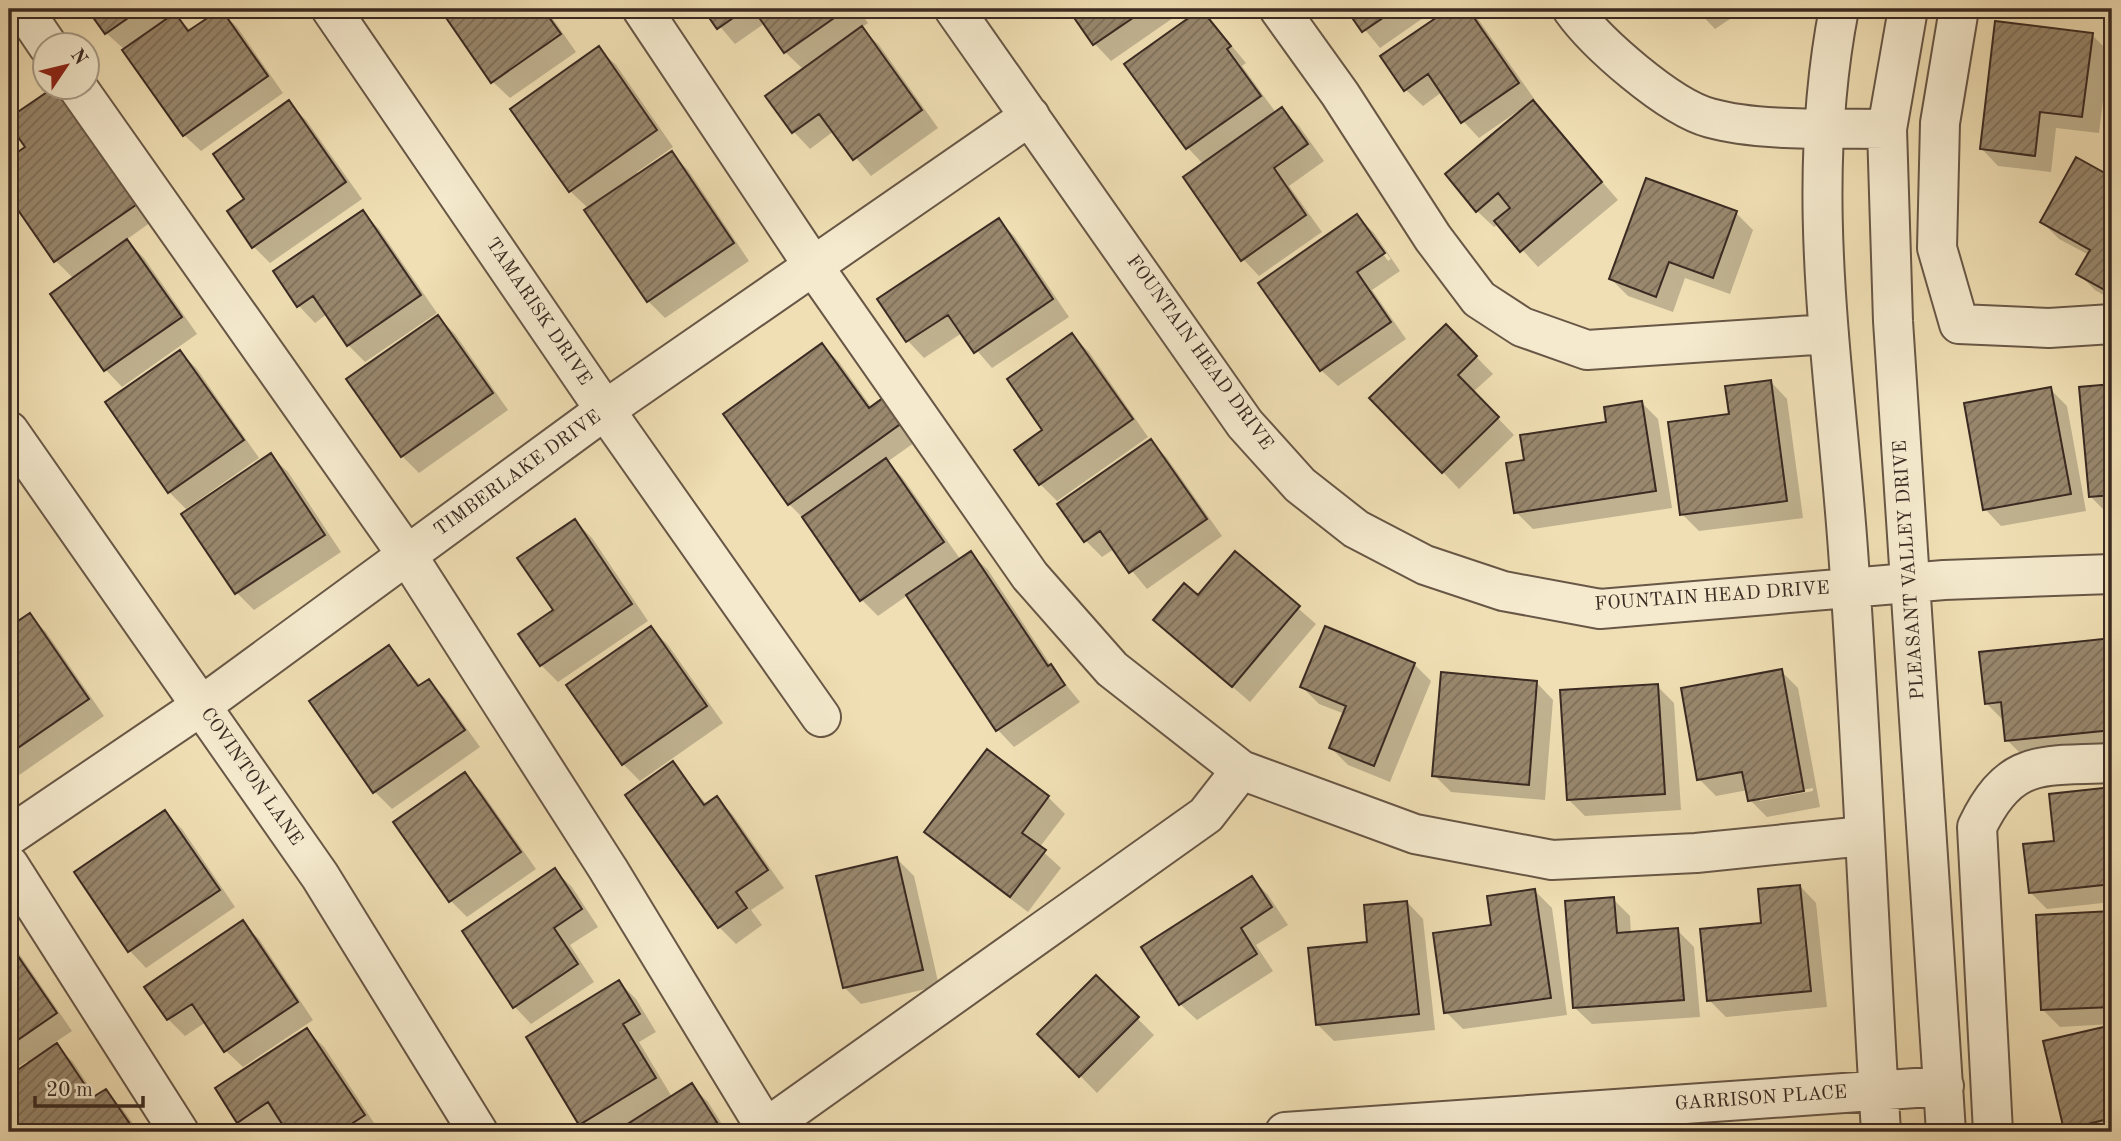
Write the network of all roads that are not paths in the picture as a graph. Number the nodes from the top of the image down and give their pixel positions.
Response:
1 (23, 9) edge
2 (331, 9) edge
3 (642, 9) edge
4 (954, 9) edge
5 (1279, 9) edge
6 (1572, 9) edge
7 (1839, 9) edge
8 (1908, 9) edge
9 (1959, 9) edge
10 (39, 32) edge
11 (88, 102) edge
12 (1030, 116) junction
13 (1822, 128) junction
14 (1887, 129) junction
15 (814, 267) junction
16 (2112, 324) edge
17 (1829, 334) junction
18 (605, 410) junction
19 (9, 431) edge
20 (407, 555) junction
21 (2112, 574) edge
22 (1912, 583) junction
23 (1850, 587) junction
24 (201, 706) junction
25 (821, 717) dead end
26 (2112, 763) edge
27 (1241, 770) junction
28 (9, 836) edge
29 (1864, 836) junction
30 (9, 865) edge
31 (1944, 1086) junction
32 (1879, 1090) junction
33 (767, 1130) edge
34 (179, 1132) edge
35 (478, 1132) edge
36 (1285, 1132) edge
37 (1881, 1132) edge
38 (1946, 1132) edge
39 (1993, 1132) edge

1 - 10 street
2 - 18 street, TAMARISK DRIVE
3 - 15 street
4 - 12 street, FOUNTAIN HEAD DRIVE
5 - 17 street
6 - 13 street
7 - 13 street
8 - 14 street, PLEASANT VALLEY DRIVE
9 - 16 street
11 - 20 street
12 - 15 street, TIMBERLAKE DRIVE
12 - 23 street, FOUNTAIN HEAD DRIVE
13 - 14 street
13 - 17 street
14 - 22 street, PLEASANT VALLEY DRIVE
15 - 18 street, TIMBERLAKE DRIVE
15 - 27 street
17 - 23 street
18 - 20 street, TIMBERLAKE DRIVE
18 - 25 street, TAMARISK DRIVE
19 - 24 street, COVINTON LANE
20 - 24 street, TIMBERLAKE DRIVE
20 - 33 street
21 - 22 street, FOUNTAIN HEAD DRIVE
22 - 23 street, FOUNTAIN HEAD DRIVE
22 - 31 street, PLEASANT VALLEY DRIVE
23 - 29 street
24 - 28 street, TIMBERLAKE DRIVE
24 - 35 street, COVINTON LANE
26 - 39 street
27 - 29 street
27 - 33 street
29 - 32 street
30 - 34 street
31 - 32 street, GARRISON PLACE
31 - 38 street, PLEASANT VALLEY DRIVE
32 - 36 street, GARRISON PLACE
32 - 37 street

